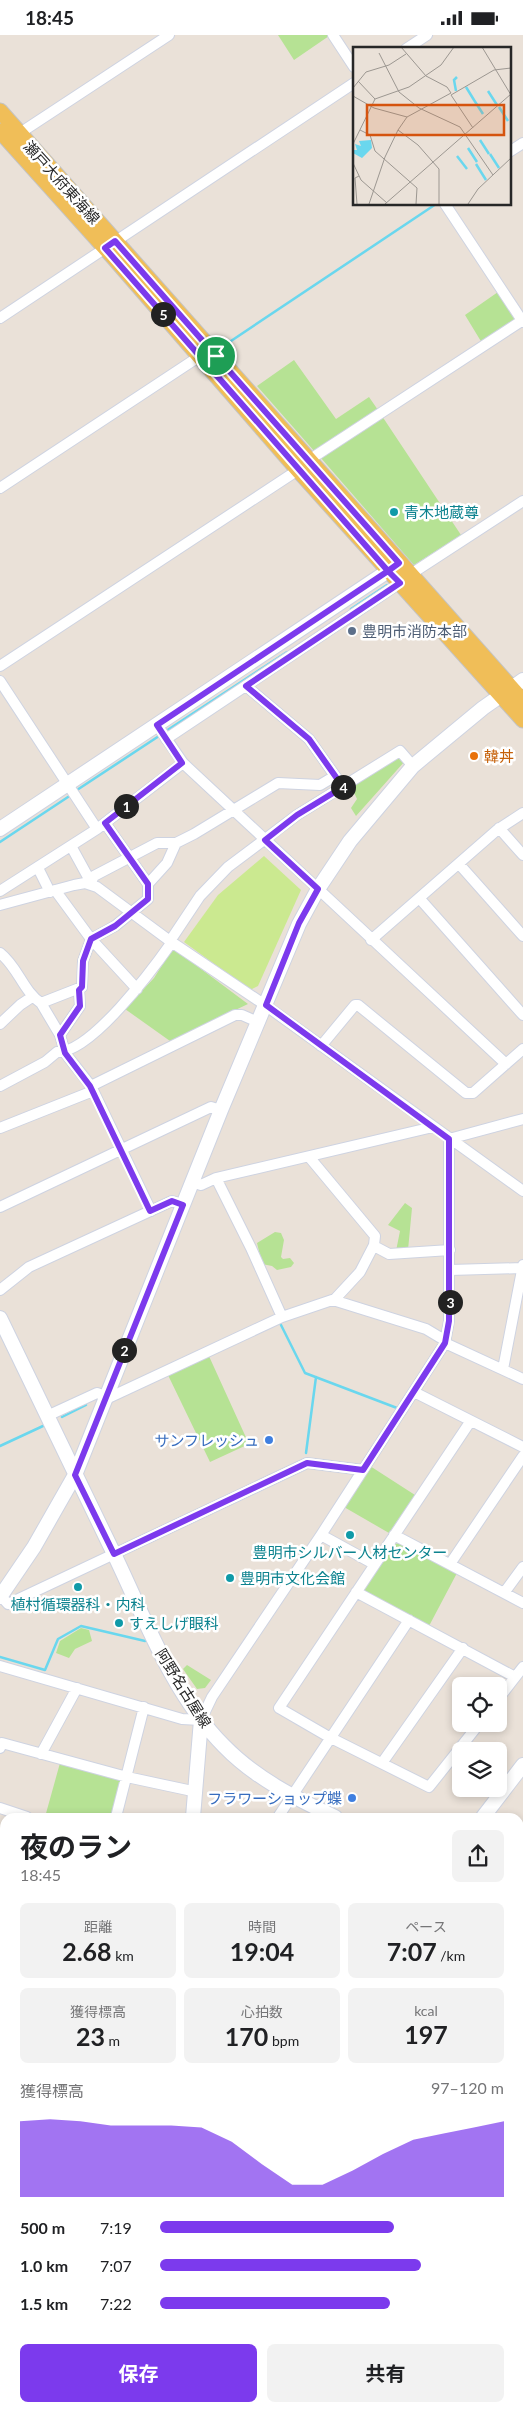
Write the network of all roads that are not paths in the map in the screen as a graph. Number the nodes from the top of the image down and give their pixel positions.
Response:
1 (169, 35) edge
2 (333, 35) edge
3 (427, 35) edge
4 (409, 47) edge
5 (353, 65) edge
6 (353, 84) edge
7 (0, 111) edge
8 (0, 131) edge
9 (20, 133) junction
10 (523, 143) edge
11 (510, 151) edge
12 (446, 205) edge
13 (110, 245) junction
14 (0, 318) edge
15 (523, 321) edge
16 (200, 356) junction
17 (303, 465) junction
18 (0, 488) edge
19 (523, 501) edge
20 (394, 567) junction
21 (406, 578) junction
22 (316, 620) junction
23 (324, 634) junction
24 (0, 666) edge
25 (0, 681) edge
26 (246, 686) junction
27 (512, 688) edge
28 (523, 701) edge
29 (523, 720) edge
30 (157, 725) junction
31 (166, 739) junction
32 (182, 763) junction
33 (413, 766) junction
34 (335, 776) junction
35 (68, 784) junction
36 (343, 787) junction
37 (234, 811) junction
38 (523, 813) edge
39 (101, 826) junction
40 (499, 828) junction
41 (0, 829) edge
42 (265, 840) junction
43 (176, 843) junction
44 (71, 846) junction
45 (523, 855) edge
46 (130, 857) junction
47 (459, 864) junction
48 (38, 868) junction
49 (90, 884) junction
50 (148, 884) junction
51 (318, 889) junction
52 (0, 891) edge
53 (52, 891) junction
54 (420, 899) junction
55 (0, 905) edge
56 (134, 912) junction
57 (523, 936) edge
58 (91, 939) junction
59 (371, 940) junction
60 (171, 941) junction
61 (0, 953) edge
62 (137, 989) junction
63 (79, 990) junction
64 (32, 997) junction
65 (41, 1003) junction
66 (266, 1005) junction
67 (523, 1015) edge
68 (258, 1022) junction
69 (0, 1025) edge
70 (60, 1035) junction
71 (321, 1046) junction
72 (523, 1049) edge
73 (65, 1053) junction
74 (506, 1064) junction
75 (0, 1086) edge
76 (92, 1089) junction
77 (221, 1110) junction
78 (523, 1119) edge
79 (433, 1127) junction
80 (0, 1128) edge
81 (449, 1139) junction
82 (121, 1150) junction
83 (310, 1158) junction
84 (216, 1178) junction
85 (192, 1182) junction
86 (523, 1191) edge
87 (183, 1205) junction
88 (0, 1207) edge
89 (150, 1211) junction
90 (374, 1246) junction
91 (450, 1250) junction
92 (523, 1266) edge
93 (450, 1270) junction
94 (521, 1285) edge
95 (0, 1291) edge
96 (333, 1300) junction
97 (282, 1317) junction
98 (0, 1318) edge
99 (445, 1342) junction
100 (503, 1369) junction
101 (523, 1379) edge
102 (414, 1392) junction
103 (105, 1398) junction
104 (47, 1417) junction
105 (470, 1422) junction
106 (523, 1447) edge
107 (523, 1456) edge
108 (363, 1470) junction
109 (75, 1475) junction
110 (321, 1535) junction
111 (394, 1535) junction
112 (114, 1554) junction
113 (374, 1564) junction
114 (450, 1564) junction
115 (523, 1567) edge
116 (356, 1591) junction
117 (504, 1593) junction
118 (0, 1596) edge
119 (523, 1603) edge
120 (410, 1620) junction
121 (463, 1648) junction
122 (0, 1666) edge
123 (523, 1667) edge
124 (515, 1677) junction
125 (76, 1688) junction
126 (507, 1688) edge
127 (144, 1707) junction
128 (201, 1720) junction
129 (473, 1732) edge
130 (329, 1737) junction
131 (0, 1748) edge
132 (41, 1754) junction
133 (382, 1763) junction
134 (523, 1765) edge
135 (127, 1777) junction
136 (196, 1792) junction
137 (293, 1796) junction
138 (0, 1808) edge
139 (12, 1813) edge
140 (117, 1813) edge
141 (193, 1813) edge
142 (281, 1813) edge
143 (326, 1813) edge
144 (486, 1813) edge

1 - 9 street
2 - 5 street
3 - 4 street
6 - 13 street
7 - 9 main road, 瀬戸大府東海線
8 - 13 main road, 瀬戸大府東海線
9 - 13 main road, 瀬戸大府東海線
10 - 11 street
12 - 15 street
13 - 14 street
13 - 16 main road, 瀬戸大府東海線
13 - 17 main road, 瀬戸大府東海線
15 - 17 street
16 - 17 main road, 瀬戸大府東海線
16 - 18 street
17 - 20 main road, 瀬戸大府東海線
17 - 24 street
19 - 21 street
20 - 21 main road, 瀬戸大府東海線
20 - 22 street
21 - 23 street
21 - 27 main road, 瀬戸大府東海線
22 - 23 street
22 - 30 street
23 - 26 street
25 - 35 street
26 - 31 street
26 - 34 street
27 - 28 main road, 瀬戸大府東海線
27 - 29 main road, 瀬戸大府東海線
27 - 33 street
30 - 31 street
30 - 35 street
31 - 32 street
32 - 37 street
32 - 39 street
33 - 36 street
33 - 51 street
34 - 36 street
34 - 37 street
35 - 39 street
35 - 41 street
36 - 42 street
37 - 42 street
37 - 43 street
38 - 40 street
39 - 44 street
39 - 46 street
40 - 45 street
40 - 47 street
42 - 51 street
42 - 60 street
43 - 46 street
43 - 50 street
44 - 48 street
44 - 49 street
46 - 49 street
46 - 50 street
47 - 54 street
47 - 57 street
48 - 52 street
48 - 53 street
49 - 53 street
49 - 56 street
50 - 56 street
51 - 59 street
51 - 66 street
53 - 55 street
53 - 58 street
54 - 59 street
54 - 67 street
56 - 58 street
56 - 60 street
58 - 62 street
58 - 63 street
59 - 74 street
60 - 62 street
60 - 66 street
61 - 64 street
62 - 73 street
63 - 65 street
63 - 70 street
64 - 65 street
64 - 69 street
65 - 70 street
66 - 68 street
66 - 71 street
68 - 76 street
68 - 77 street
70 - 73 street
71 - 74 street
71 - 79 street
72 - 74 street
73 - 75 street
73 - 76 street
76 - 80 street
76 - 82 street
77 - 82 street
77 - 85 street
78 - 81 street
79 - 81 street
79 - 83 street
81 - 86 street
81 - 91 street
82 - 88 street
82 - 89 street
83 - 84 street
83 - 90 street
84 - 85 street
84 - 97 street
85 - 87 street
87 - 89 street
87 - 103 street
89 - 95 street
90 - 91 street
90 - 96 street
91 - 93 street
92 - 93 street
92 - 94 street
93 - 99 street
94 - 100 street
96 - 97 street
96 - 99 street
97 - 103 street
98 - 104 street, 阿野名古屋線
99 - 100 street
99 - 102 street
100 - 101 street
102 - 105 street
102 - 108 street
103 - 104 street
103 - 109 street
104 - 109 street, 阿野名古屋線
105 - 106 street
105 - 111 street
107 - 114 street
108 - 110 street
108 - 112 street
109 - 112 street, 阿野名古屋線
109 - 118 street
110 - 113 street
110 - 128 street
111 - 113 street
111 - 114 street
112 - 118 street
112 - 128 street, 阿野名古屋線
113 - 116 street
114 - 117 street
115 - 117 street
116 - 120 street
116 - 130 street
117 - 119 street
120 - 121 street
120 - 130 street
121 - 124 street
121 - 133 street
122 - 125 street
123 - 124 street
124 - 126 street
125 - 127 street
125 - 132 street
127 - 128 street
127 - 135 street
128 - 136 street
128 - 137 street, 阿野名古屋線
129 - 133 street
130 - 133 street
130 - 137 street
131 - 132 street
132 - 135 street
134 - 144 street
135 - 136 street
135 - 140 street
136 - 141 street
137 - 142 street
137 - 143 street, 阿野名古屋線
138 - 139 street

